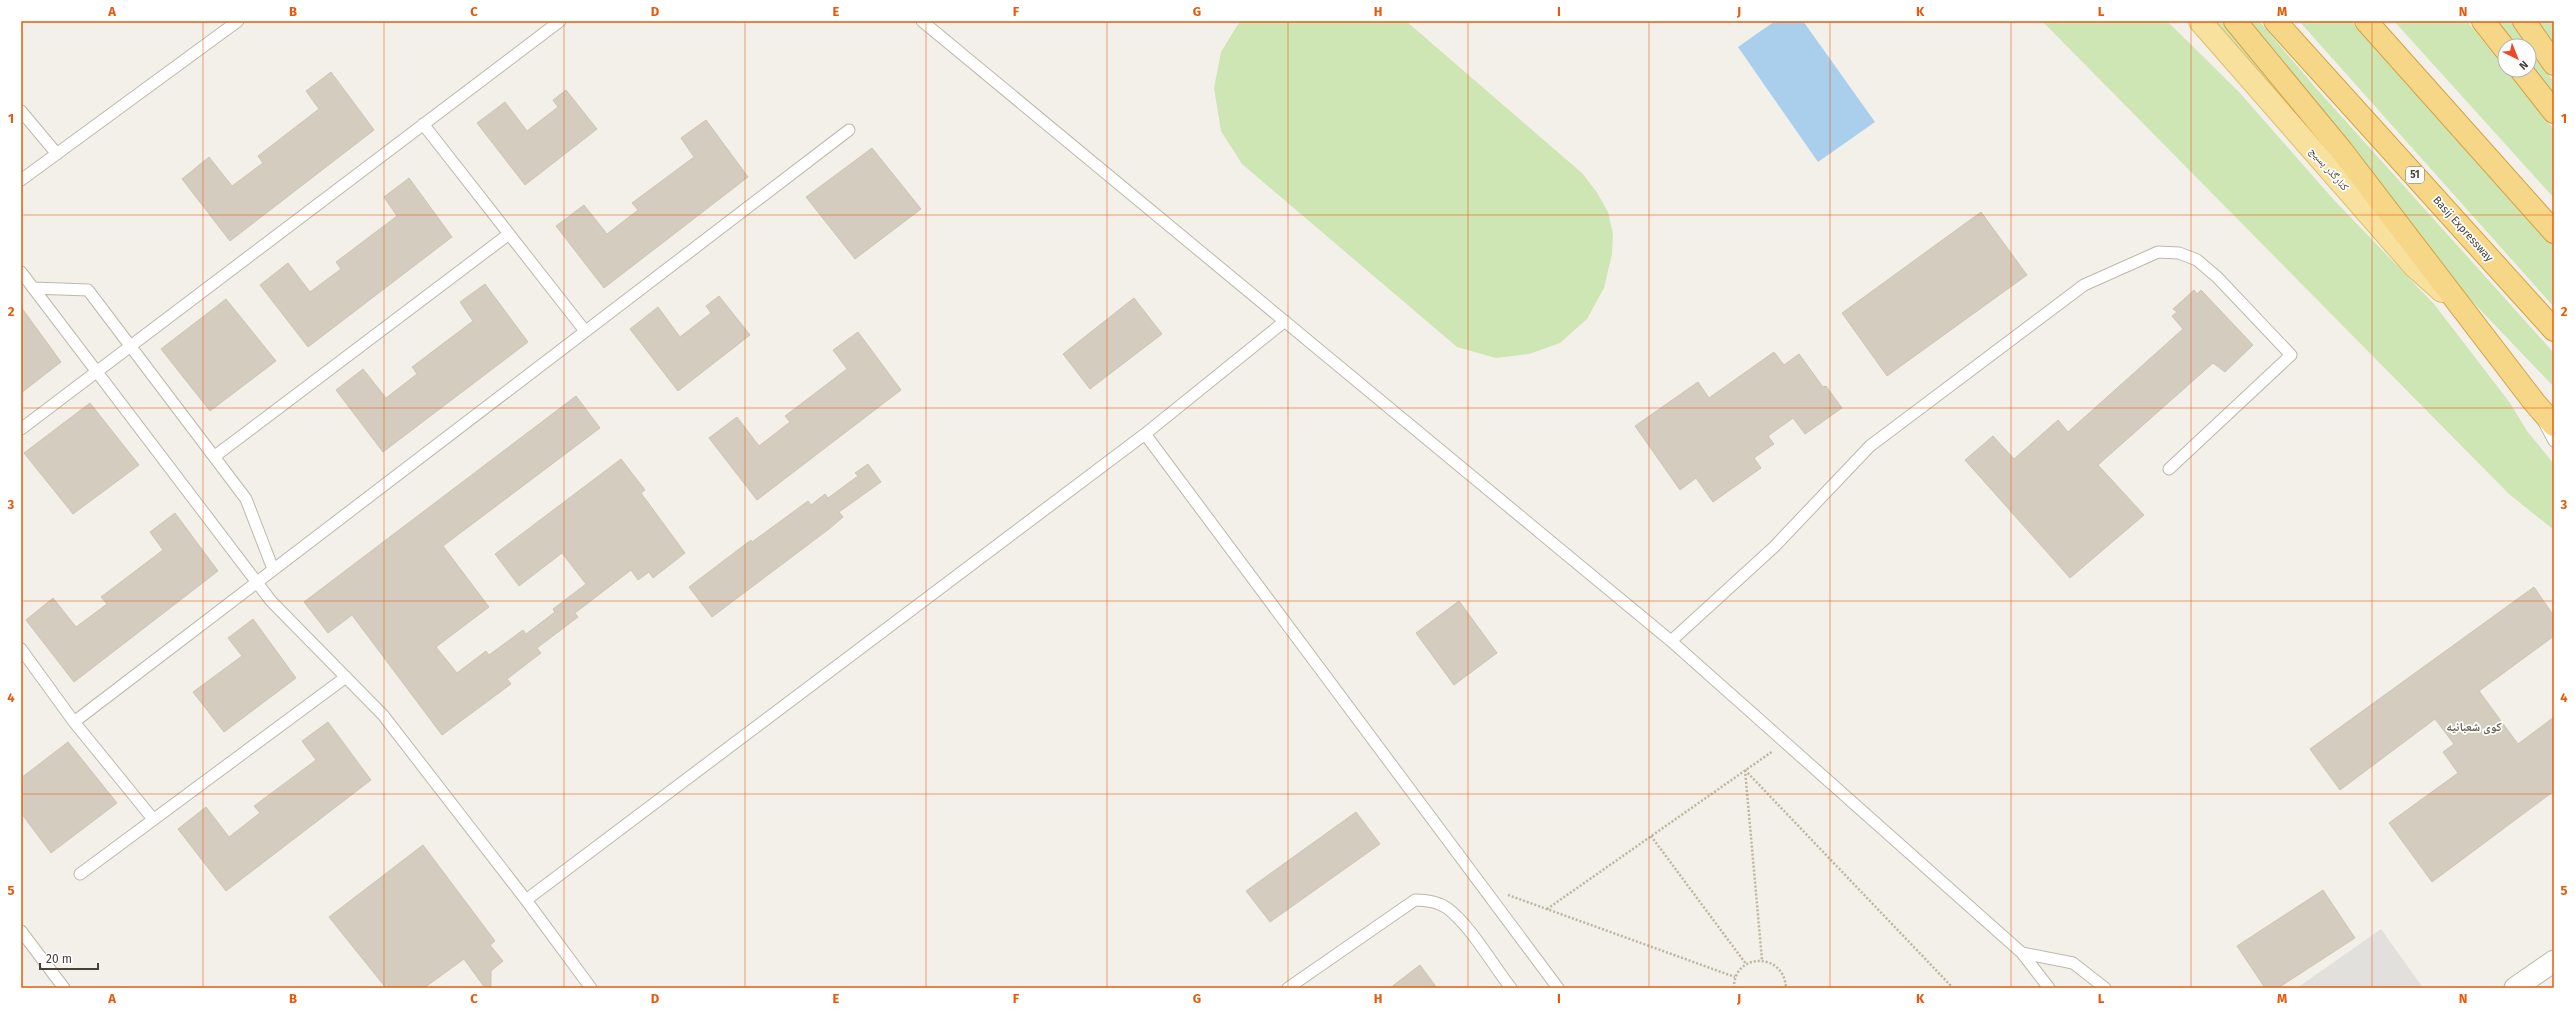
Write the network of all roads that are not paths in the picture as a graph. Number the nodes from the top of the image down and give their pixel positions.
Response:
1 (238, 21) edge
2 (560, 21) edge
3 (922, 21) edge
4 (2200, 21) edge
5 (2235, 21) edge
6 (2275, 21) edge
7 (2366, 21) edge
8 (2483, 21) edge
9 (2524, 21) edge
10 (2497, 39) edge
11 (2554, 64) edge
12 (2527, 78) edge
13 (21, 111) edge
14 (2554, 112) edge
15 (424, 124) junction
16 (850, 130) dead end
17 (57, 154) junction
18 (21, 180) edge
19 (2554, 232) edge
20 (509, 234) junction
21 (21, 272) edge
22 (33, 288) junction
23 (2464, 311) junction
24 (1285, 321) junction
25 (2554, 330) edge
26 (586, 331) junction
27 (130, 346) junction
28 (97, 371) junction
29 (2544, 402) edge
30 (2554, 425) edge
31 (21, 429) edge
32 (1145, 434) junction
33 (2554, 441) edge
34 (215, 456) junction
35 (2169, 469) dead end
36 (273, 569) junction
37 (257, 581) junction
38 (1671, 642) junction
39 (21, 649) edge
40 (346, 677) junction
41 (74, 722) junction
42 (153, 819) junction
43 (80, 874) dead end
44 (526, 900) junction
45 (21, 931) edge
46 (2022, 953) junction
47 (2554, 961) edge
48 (64, 988) edge
49 (591, 988) edge
50 (1288, 988) edge
51 (1510, 988) edge
52 (1558, 988) edge
53 (2048, 988) edge
54 (2105, 988) edge
55 (2515, 988) edge

1 - 17 lane
2 - 15 lane
3 - 24 lane
4 - 23 main road, کنارگذر بسیج
5 - 23 highway
6 - 25 highway, Basij Expressway / 51
7 - 19 highway
8 - 10 highway
9 - 11 highway
12 - 14 highway
13 - 17 lane
15 - 20 lane
15 - 27 lane
16 - 26 lane
17 - 18 lane
20 - 26 lane
20 - 34 lane
21 - 22 lane
22 - 27 lane
22 - 28 lane
23 - 29 highway
24 - 32 lane
24 - 38 lane
26 - 36 lane
27 - 28 lane
27 - 34 lane
28 - 31 lane
28 - 37 lane
29 - 30 highway
29 - 33 lane
32 - 44 lane
32 - 52 lane
34 - 36 lane
35 - 38 lane
36 - 37 lane
37 - 40 lane
37 - 41 lane
38 - 46 lane
39 - 41 lane
40 - 42 lane
40 - 44 lane
41 - 42 lane
42 - 43 lane
44 - 49 lane
45 - 48 lane
46 - 53 lane
46 - 54 lane
47 - 55 street
50 - 51 lane

